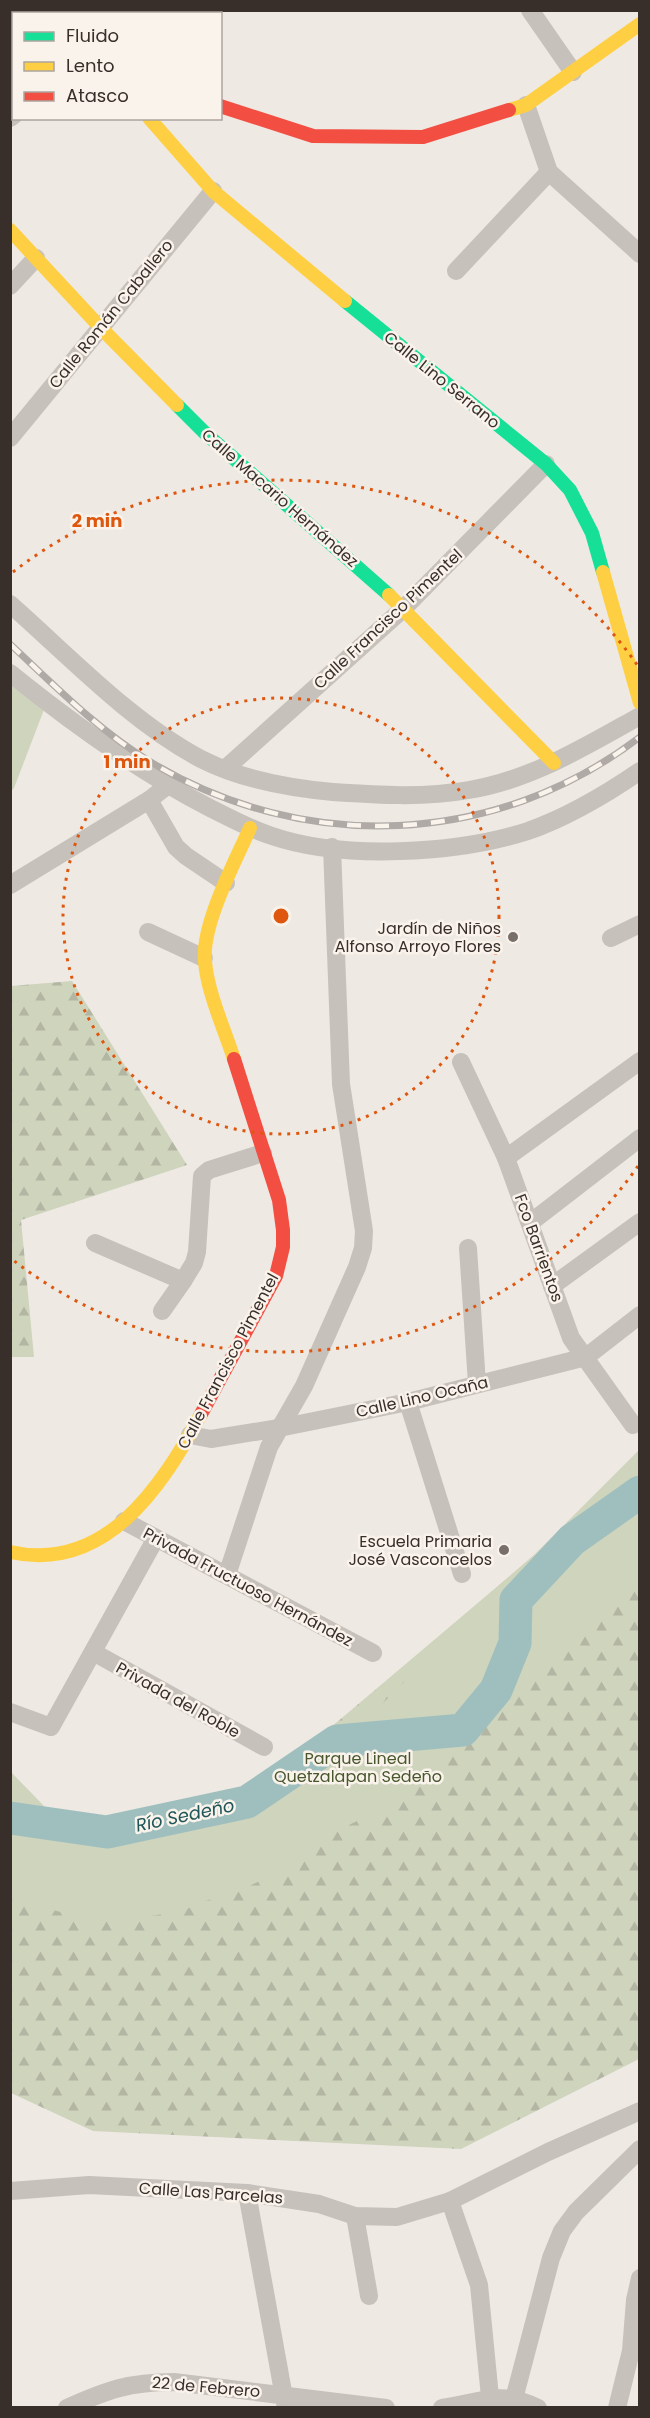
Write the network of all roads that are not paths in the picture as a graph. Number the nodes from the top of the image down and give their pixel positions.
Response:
1 (530, 10) edge
2 (639, 24) edge
3 (573, 72) junction
4 (526, 105) junction
5 (222, 107) edge
6 (151, 120) edge
7 (549, 172) junction
8 (213, 191) junction
9 (10, 230) edge
10 (639, 254) edge
11 (36, 258) junction
12 (456, 271) dead end
13 (10, 286) edge
14 (100, 327) junction
15 (10, 438) edge
16 (546, 464) junction
17 (10, 604) edge
18 (404, 608) junction
19 (10, 674) edge
20 (639, 703) edge
21 (639, 716) edge
22 (554, 763) junction
23 (225, 769) junction
24 (639, 771) edge
25 (167, 786) junction
26 (149, 800) junction
27 (250, 828) junction
28 (332, 848) junction
29 (226, 883) junction
30 (10, 885) edge
31 (639, 924) edge
32 (148, 932) dead end
33 (611, 938) dead end
34 (204, 958) junction
35 (639, 1061) edge
36 (461, 1062) dead end
37 (639, 1138) edge
38 (263, 1153) junction
39 (506, 1158) junction
40 (639, 1222) edge
41 (530, 1223) junction
42 (95, 1243) dead end
43 (468, 1248) dead end
44 (183, 1281) junction
45 (552, 1286) junction
46 (162, 1311) dead end
47 (639, 1315) edge
48 (585, 1357) junction
49 (477, 1384) junction
50 (408, 1402) junction
51 (633, 1425) dead end
52 (279, 1428) junction
53 (190, 1435) junction
54 (124, 1521) junction
55 (156, 1538) junction
56 (10, 1552) edge
57 (462, 1574) dead end
58 (227, 1575) junction
59 (93, 1652) junction
60 (373, 1653) dead end
61 (10, 1712) edge
62 (264, 1747) dead end
63 (639, 2111) edge
64 (639, 2148) edge
65 (10, 2191) edge
66 (247, 2193) junction
67 (450, 2200) junction
68 (355, 2216) junction
69 (639, 2278) edge
70 (369, 2296) dead end
71 (632, 2351) junction
72 (639, 2369) edge
73 (490, 2397) junction
74 (514, 2398) junction
75 (284, 2401) edge
76 (67, 2408) edge
77 (386, 2408) edge
78 (442, 2408) edge
79 (538, 2408) edge
80 (617, 2408) edge

1 - 3 street
2 - 3 street
3 - 4 street
4 - 5 street
4 - 7 street
6 - 8 street, Calle Lino Serrano
7 - 10 street
7 - 12 street
8 - 14 street, Calle Román Caballero
8 - 16 street, Calle Lino Serrano
9 - 11 street, Calle Macario Hernández
11 - 13 street
11 - 14 street, Calle Macario Hernández
14 - 15 street, Calle Román Caballero
14 - 18 street, Calle Macario Hernández
16 - 18 street, Calle Francisco Pimentel
16 - 20 street, Calle Lino Serrano
17 - 23 street
18 - 22 street, Calle Macario Hernández
18 - 23 street, Calle Francisco Pimentel
19 - 25 street
21 - 22 street
22 - 23 street
24 - 28 street
25 - 26 street
25 - 27 street
26 - 29 street
26 - 30 street
27 - 28 street
27 - 29 street, Calle Francisco Pimentel
28 - 52 street
29 - 34 street, Calle Francisco Pimentel
31 - 33 street
32 - 34 street
34 - 38 street, Calle Francisco Pimentel
35 - 39 street
36 - 39 street, Fco Barrientos
37 - 41 street
38 - 44 street
38 - 53 street, Calle Francisco Pimentel
39 - 41 street, Fco Barrientos
40 - 45 street
41 - 45 street, Fco Barrientos
42 - 44 street
43 - 49 street
44 - 46 street
45 - 48 street, Fco Barrientos
47 - 48 street, Calle Lino Ocaña
48 - 49 street, Calle Lino Ocaña
48 - 51 street, Fco Barrientos
49 - 50 street, Calle Lino Ocaña
50 - 52 street, Calle Lino Ocaña
50 - 57 street
52 - 53 street, Calle Lino Ocaña
52 - 58 street
53 - 54 street, Calle Francisco Pimentel
54 - 55 street, Privada Fructuoso Hernández
54 - 56 street, Calle Francisco Pimentel
55 - 58 street, Privada Fructuoso Hernández
55 - 59 street
58 - 60 street, Privada Fructuoso Hernández
59 - 61 street
59 - 62 street, Privada del Roble
63 - 67 street, Calle Las Parcelas
64 - 74 street
65 - 66 street, Calle Las Parcelas
66 - 68 street, Calle Las Parcelas
66 - 75 street
67 - 68 street, Calle Las Parcelas
67 - 73 street
68 - 70 street
69 - 71 street
71 - 72 street
71 - 80 street
73 - 74 street
73 - 78 street
74 - 79 street
75 - 76 street, 22 de Febrero
75 - 77 street, 22 de Febrero

